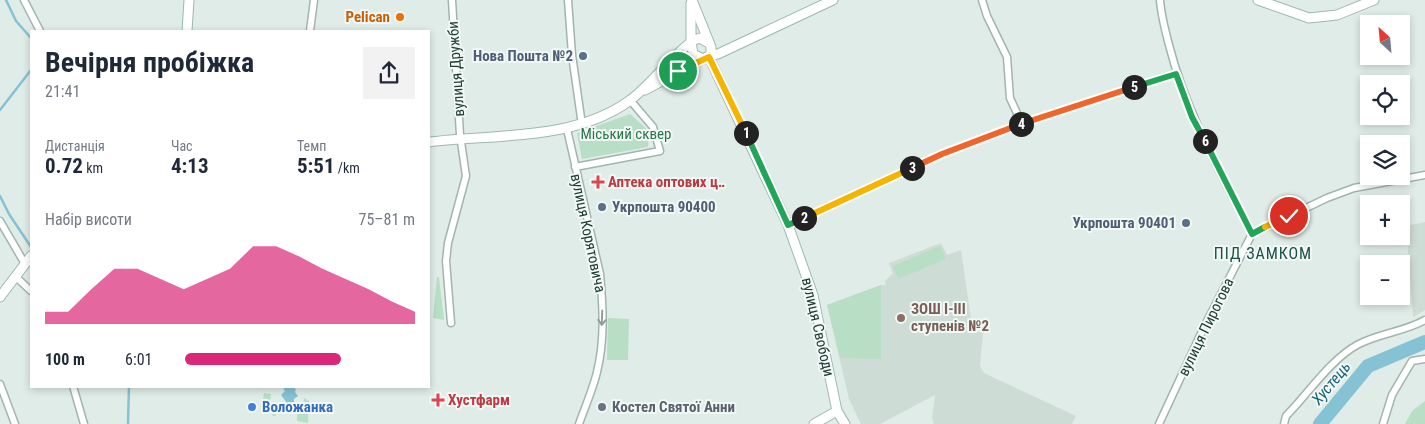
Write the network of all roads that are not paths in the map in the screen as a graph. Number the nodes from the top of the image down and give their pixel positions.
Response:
1 (24, 0) edge
2 (189, 0) edge
3 (314, 0) edge
4 (452, 0) edge
5 (568, 0) edge
6 (692, 0) edge
7 (833, 0) edge
8 (982, 0) edge
9 (1160, 0) edge
10 (1258, 0) edge
11 (1374, 0) edge
12 (39, 30) edge
13 (187, 30) edge
14 (310, 30) edge
15 (690, 42) junction
16 (707, 42) junction
17 (708, 57) junction
18 (1176, 74) junction
19 (632, 98) junction
20 (1022, 124) junction
21 (582, 125) junction
22 (567, 129) junction
23 (461, 138) junction
24 (430, 142) edge
25 (575, 167) junction
26 (1425, 175) edge
27 (0, 221) edge
28 (788, 225) junction
29 (1252, 234) junction
30 (30, 257) edge
31 (25, 264) junction
32 (16, 277) junction
33 (30, 290) edge
34 (0, 298) edge
35 (1425, 320) edge
36 (451, 323) dead end
37 (1425, 359) edge
38 (0, 384) edge
39 (74, 388) edge
40 (837, 411) junction
41 (15, 424) edge
42 (84, 424) edge
43 (580, 424) edge
44 (814, 424) edge
45 (845, 424) edge
46 (1159, 424) edge
47 (1284, 424) edge
48 (1383, 424) edge

1 - 12 street
2 - 13 main road
3 - 14 street
4 - 23 street, вулиця Дружби
5 - 21 street
6 - 15 main road
6 - 16 main road
7 - 17 main road
8 - 20 street
9 - 18 street
10 - 11 main road
15 - 16 main road
15 - 17 main road
15 - 19 main road
16 - 17 main road
17 - 19 main road
17 - 28 main road, вулиця Свободи
18 - 20 street
18 - 29 street
19 - 21 main road
19 - 25 street
20 - 28 street
21 - 22 main road
22 - 23 main road
22 - 25 street, вулиця Корятовича
23 - 24 main road
23 - 36 street, вулиця Дружби
25 -> 43 street, вулиця Корятовича
26 - 29 street
27 - 31 street
28 - 40 main road, вулиця Свободи
29 - 46 street, вулиця Пирогова
30 - 31 main road
31 - 32 main road
32 - 33 street
32 - 34 main road
35 - 47 street
37 - 48 street
38 - 41 street
39 - 42 street
40 - 44 main road
40 - 45 main road, вулиця Свободи

